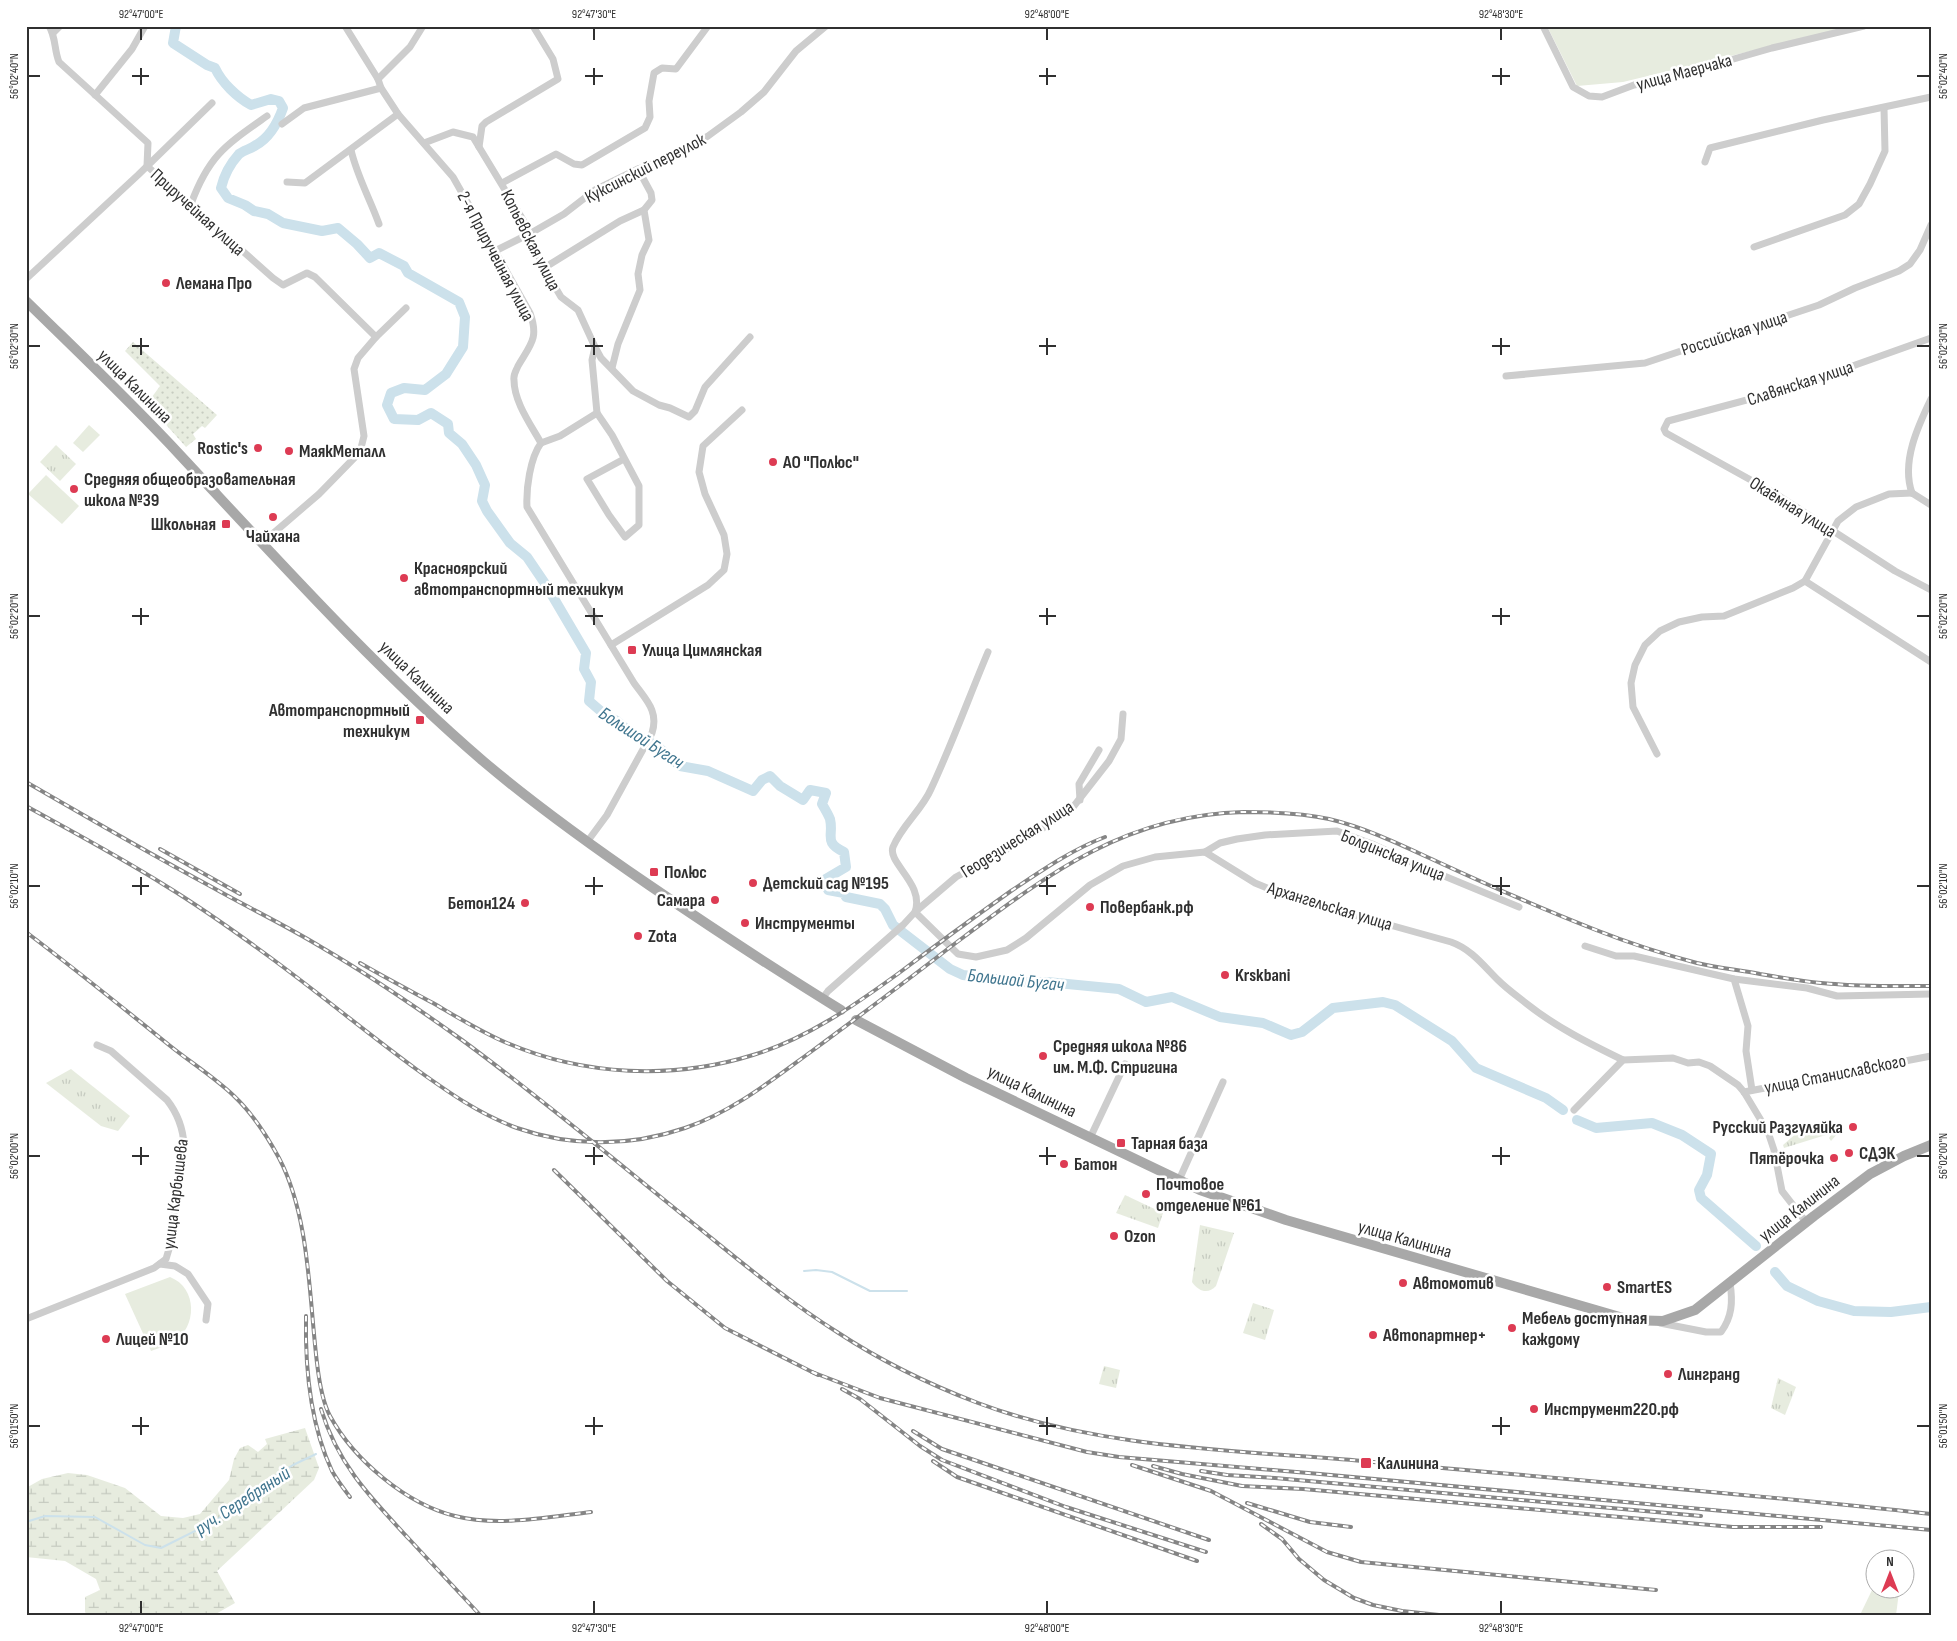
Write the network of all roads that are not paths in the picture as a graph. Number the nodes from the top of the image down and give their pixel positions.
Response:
1 (49, 26) edge
2 (60, 26) edge
3 (145, 26) edge
4 (345, 26) edge
5 (423, 26) edge
6 (533, 26) edge
7 (708, 26) edge
8 (826, 26) edge
9 (1543, 26) edge
10 (1864, 26) edge
11 (53, 33) junction
12 (378, 79) junction
13 (381, 88) junction
14 (95, 96) junction
15 (1931, 97) edge
16 (212, 103) dead end
17 (1884, 108) junction
18 (398, 114) junction
19 (267, 116) dead end
20 (282, 124) dead end
21 (424, 144) junction
22 (479, 147) junction
23 (351, 150) junction
24 (1705, 162) dead end
25 (147, 166) junction
26 (638, 169) junction
27 (287, 182) dead end
28 (502, 184) junction
29 (191, 204) junction
30 (644, 210) junction
31 (379, 224) dead end
32 (1931, 225) edge
33 (531, 233) junction
34 (1754, 247) dead end
35 (494, 251) junction
36 (544, 268) junction
37 (26, 279) edge
38 (26, 301) edge
39 (406, 308) dead end
40 (376, 337) junction
41 (750, 337) dead end
42 (1931, 338) edge
43 (594, 347) junction
44 (612, 368) junction
45 (1506, 376) dead end
46 (1931, 399) edge
47 (742, 410) dead end
48 (597, 413) junction
49 (1668, 421) joint
50 (541, 444) junction
51 (624, 459) junction
52 (1912, 493) junction
53 (1931, 505) edge
54 (1833, 531) junction
55 (262, 543) junction
56 (1805, 581) junction
57 (1931, 590) edge
58 (611, 645) junction
59 (988, 652) dead end
60 (1931, 662) edge
61 (1123, 714) dead end
62 (1099, 750) dead end
63 (1656, 754) dead end
64 (1080, 800) junction
65 (587, 842) junction
66 (1205, 852) junction
67 (1519, 907) dead end
68 (915, 912) junction
69 (1585, 946) dead end
70 (1734, 979) junction
71 (1931, 994) edge
72 (822, 999) junction
73 (97, 1045) dead end
74 (1931, 1056) edge
75 (1623, 1060) junction
76 (1125, 1064) dead end
77 (1223, 1082) dead end
78 (1752, 1090) junction
79 (1744, 1092) junction
80 (1574, 1110) dead end
81 (1090, 1138) junction
82 (1931, 1145) edge
83 (1179, 1180) junction
84 (1806, 1222) junction
85 (160, 1264) junction
86 (1730, 1283) junction
87 (26, 1319) edge
88 (206, 1320) dead end
89 (1650, 1321) junction

1 - 11 street, Приручейная улица
2 - 11 street
3 - 14 street
4 - 12 street, 2-я Приручейная улица
5 - 12 street
6 - 22 street
7 - 28 street
8 - 26 street, Куксинский переулок
9 - 10 street, улица Маерчака
11 - 14 street, Приручейная улица
12 - 13 street, 2-я Приручейная улица
13 - 18 street, 2-я Приручейная улица
13 - 20 street
14 - 25 street, Приручейная улица
15 - 17 street
16 - 25 street
17 - 24 street
17 - 34 street
18 - 21 street, 2-я Приручейная улица
18 - 23 street
19 - 29 street
21 - 22 street
21 - 35 street, 2-я Приручейная улица
22 - 28 street, Копьевская улица
23 - 27 street
23 - 31 street
25 - 29 street, Приручейная улица
25 - 37 street
26 - 30 street
26 - 33 street, Куксинский переулок
28 - 33 street, Копьевская улица
29 - 40 street, Приручейная улица
30 - 36 street
30 - 44 street
32 - 45 street, Российская улица
33 - 35 street, Куксинский переулок
33 - 36 street, Копьевская улица
35 - 50 street, 2-я Приручейная улица
36 - 43 street, Копьевская улица
38 - 55 main road, улица Калинина
39 - 40 street
40 - 55 street
41 - 44 street
42 - 49 street, Славянская улица
43 - 44 street
43 - 48 street, Копьевская улица
46 - 52 street
47 - 58 street
48 - 50 street
48 - 51 street
49 - 54 street, Окаёмная улица
50 - 58 street
51 - 51 street
52 - 53 street
52 - 54 street
54 - 56 street
54 - 57 street, Окаёмная улица
55 - 65 main road, улица Калинина
56 - 60 street
56 - 63 street
58 - 65 street
59 - 68 street
61 - 64 street, Геодезическая улица
62 - 64 street
64 - 68 street, Геодезическая улица
65 - 72 main road, улица Калинина
66 - 67 street, Болдинская улица
66 - 68 street
66 - 75 street, Архангельская улица
68 - 72 street, Геодезическая улица
69 - 70 street
70 - 71 street
70 - 78 street, улица Станиславского
72 - 81 main road, улица Калинина
73 - 85 street, улица Карбышева
74 - 78 street, улица Станиславского
75 - 79 street
75 - 80 street
76 - 81 street
77 - 83 street
78 - 79 street
79 - 84 street
81 - 83 main road, улица Калинина
82 - 84 main road, улица Калинина
83 - 89 main road, улица Калинина
84 - 86 main road, улица Калинина
85 - 87 street, улица Карбышева
85 - 88 street
86 - 89 main road, улица Калинина
86 - 89 street

